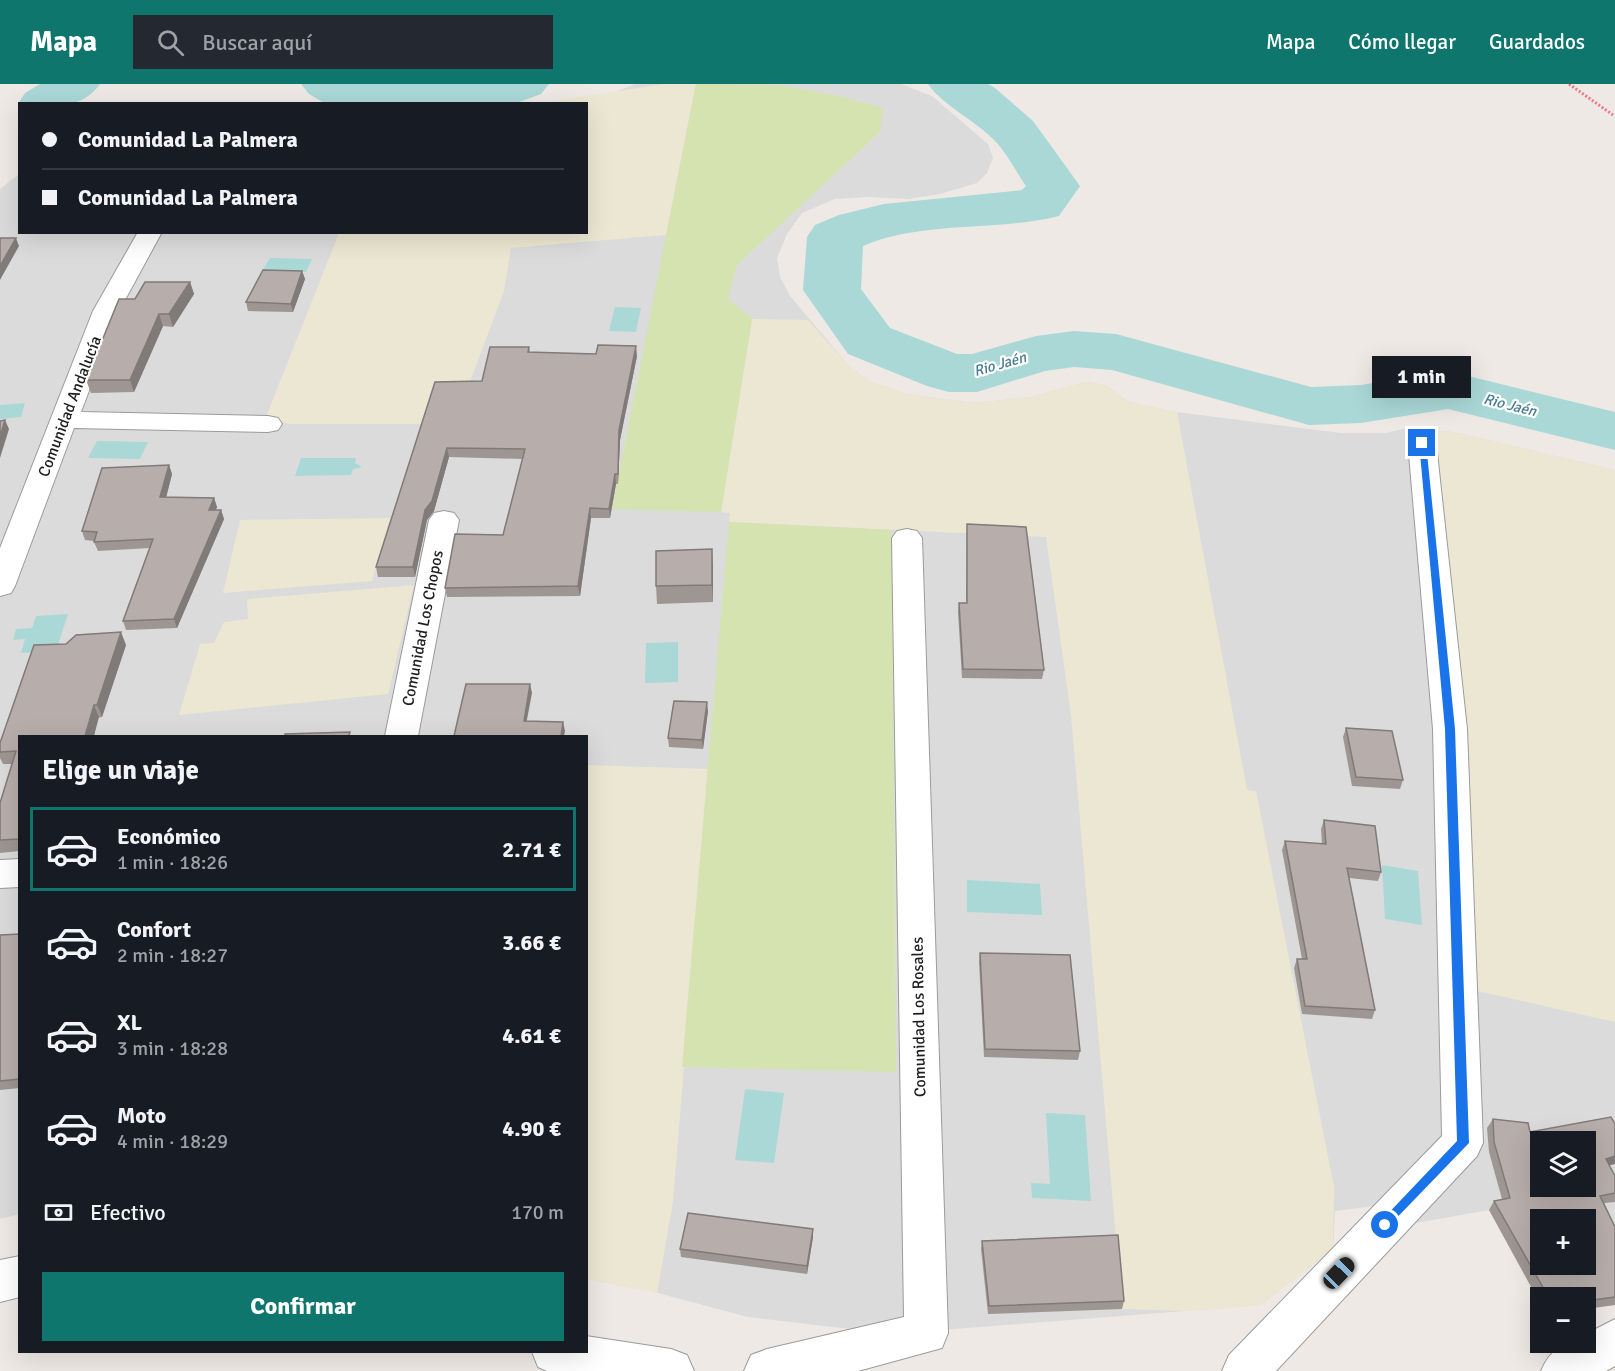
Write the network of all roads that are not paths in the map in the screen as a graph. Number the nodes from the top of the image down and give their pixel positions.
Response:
1 (149, 234) edge
2 (63, 420) junction
3 (268, 424) dead end
4 (1422, 443) dead end
5 (444, 520) dead end
6 (907, 538) dead end
7 (0, 586) edge
8 (401, 735) edge
9 (18, 873) edge
10 (0, 874) edge
11 (18, 1276) edge
12 (0, 1281) edge
13 (1615, 1341) edge
14 (559, 1353) edge
15 (670, 1371) edge
16 (767, 1371) edge
17 (1245, 1371) edge
18 (1564, 1371) edge

1 - 2 street, Comunidad Andalucía
2 - 3 street
2 - 7 street, Comunidad Andalucía
4 - 17 street
5 - 8 street, Comunidad Los Chopos
6 - 16 street, Comunidad Los Rosales
9 - 10 street
11 - 12 street
13 - 18 street
14 - 15 street

